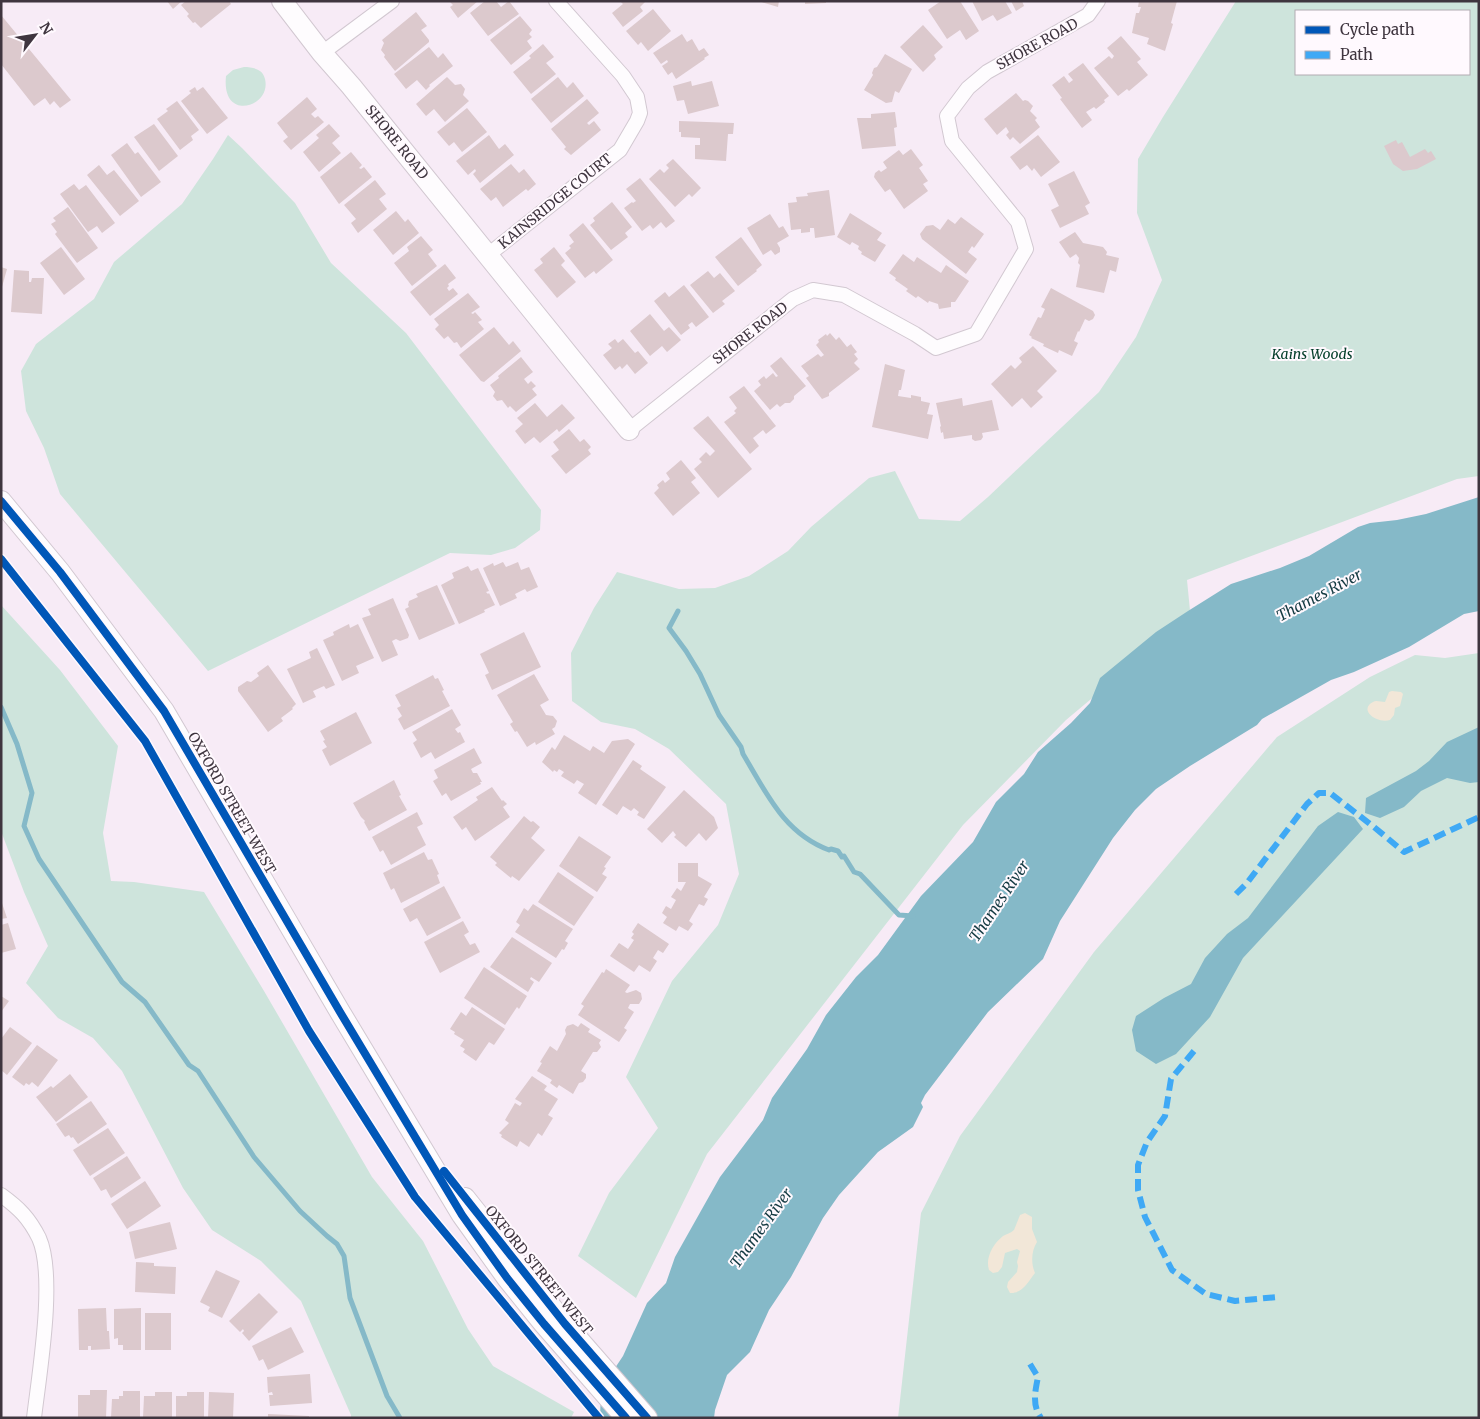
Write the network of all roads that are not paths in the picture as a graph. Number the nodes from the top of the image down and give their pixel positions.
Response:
1 (282, 1) edge
2 (392, 1) edge
3 (556, 1) edge
4 (1098, 1) edge
5 (322, 53) junction
6 (488, 255) junction
7 (628, 430) joint
8 (1, 501) edge
9 (1, 1195) edge
10 (514, 1273) junction
11 (34, 1418) edge
12 (626, 1418) edge
13 (648, 1418) edge

1 - 5 main road, SHORE ROAD
2 - 5 street
3 - 6 street, KAINSRIDGE COURT
4 - 7 street, SHORE ROAD
5 - 6 main road, SHORE ROAD
6 - 7 main road, SHORE ROAD
8 - 10 main road, OXFORD STREET WEST
9 - 11 street
10 - 12 main road, OXFORD STREET WEST
10 - 13 main road, OXFORD STREET WEST

